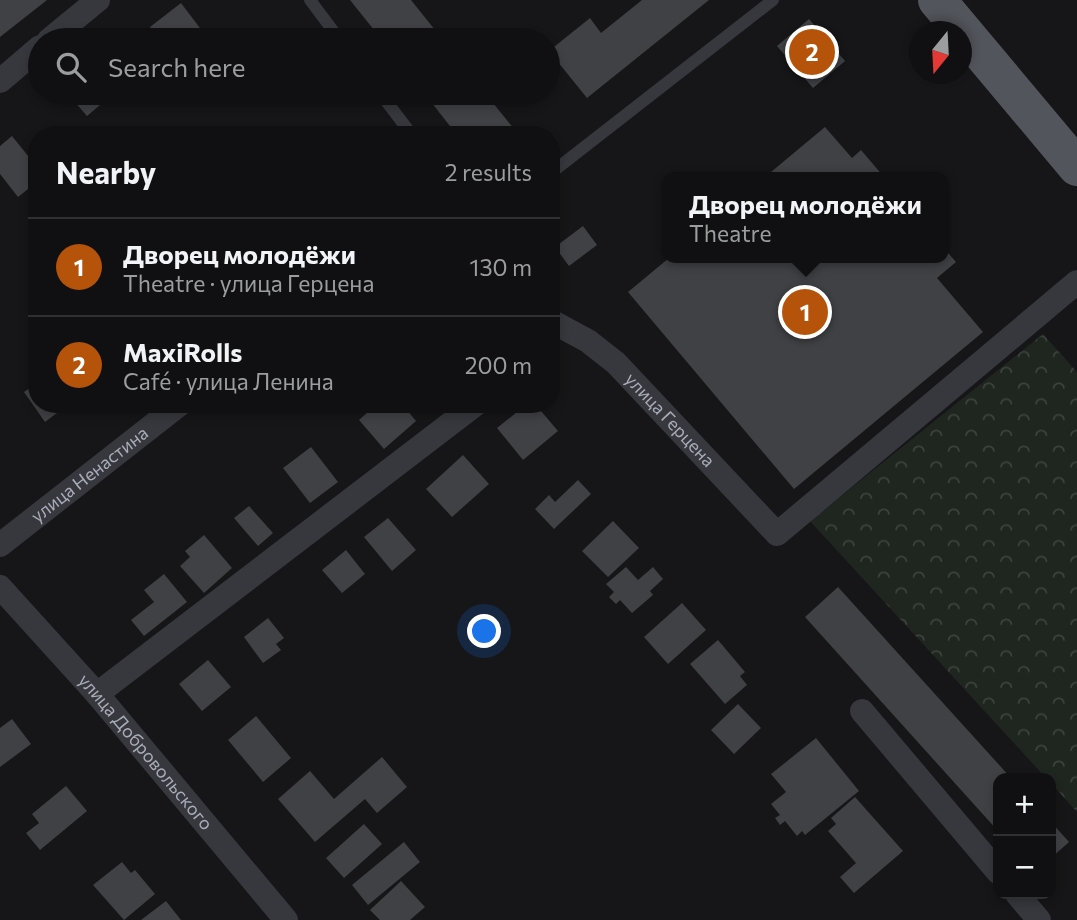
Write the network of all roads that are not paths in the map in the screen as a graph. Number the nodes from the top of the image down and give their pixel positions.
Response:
1 (98, 0) edge
2 (310, 0) edge
3 (773, 0) edge
4 (937, 0) edge
5 (64, 28) edge
6 (332, 28) edge
7 (28, 57) edge
8 (0, 80) edge
9 (389, 105) edge
10 (405, 126) edge
11 (560, 166) edge
12 (1077, 167) edge
13 (1077, 282) edge
14 (560, 326) edge
15 (169, 413) edge
16 (464, 413) edge
17 (0, 545) edge
18 (0, 587) edge
19 (97, 694) junction
20 (862, 711) dead end
21 (993, 866) edge
22 (1021, 899) edge
23 (286, 920) edge
24 (1039, 920) edge

1 - 5 street
2 - 6 lane
3 - 11 lane
4 - 12 main road
7 - 8 street
9 - 10 lane
13 - 14 street, улица Герцена
15 - 17 street, улица Ненастина
16 - 19 street
18 - 19 street, улица Добровольского
19 - 23 street, улица Добровольского
20 - 21 street
22 - 24 street

